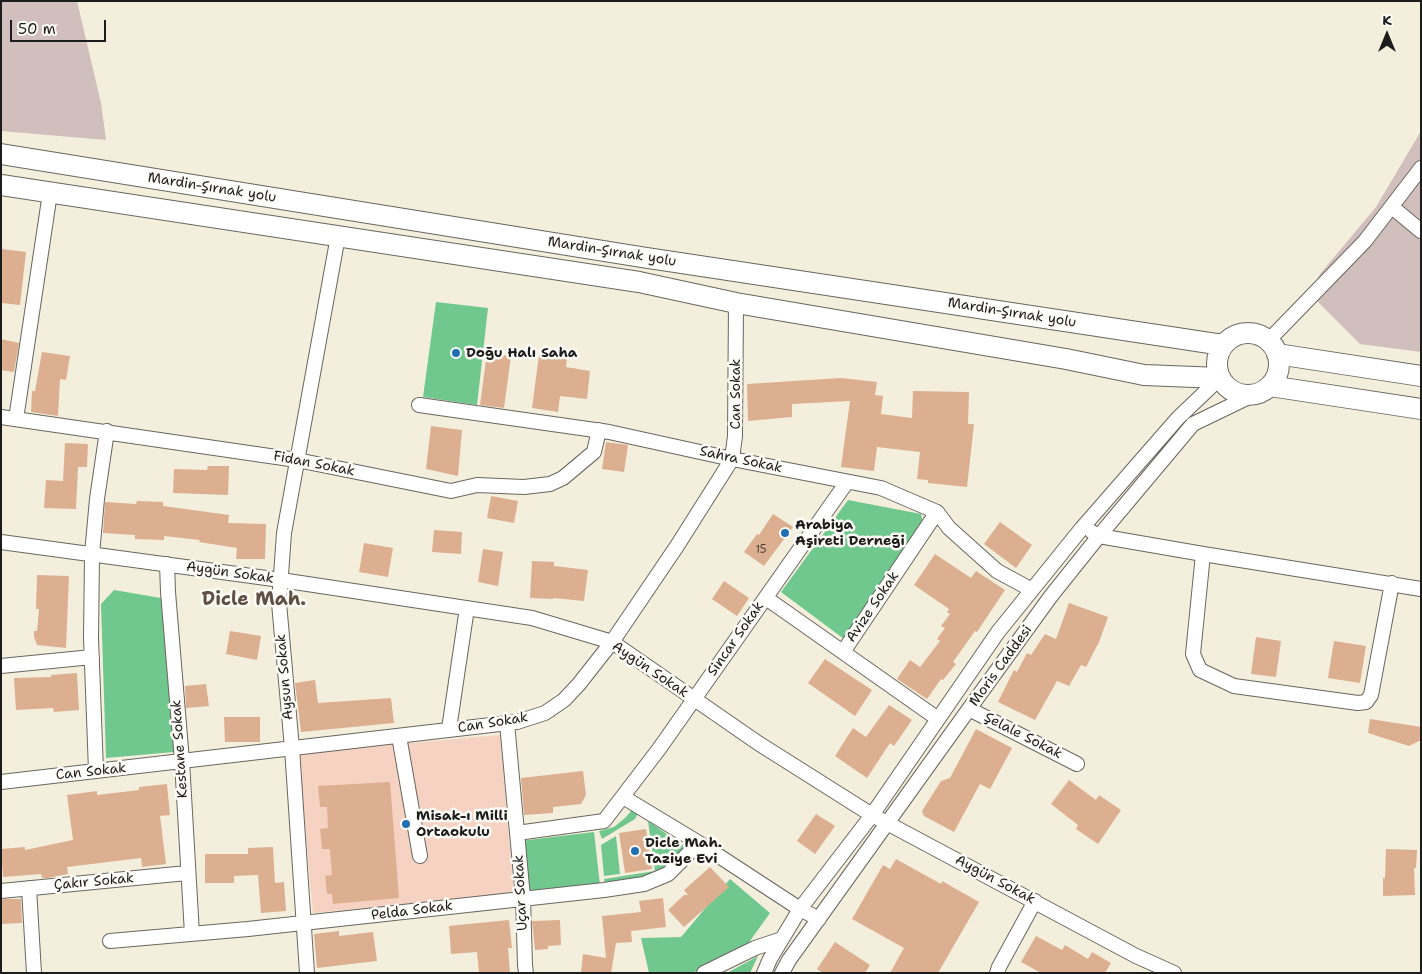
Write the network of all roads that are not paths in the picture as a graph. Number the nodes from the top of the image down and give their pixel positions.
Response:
1 (1, 154) edge
2 (1421, 168) edge
3 (1, 185) edge
4 (50, 193) junction
5 (1392, 207) junction
6 (1421, 231) edge
7 (338, 236) junction
8 (736, 303) junction
9 (1223, 345) junction
10 (1273, 347) junction
11 (1421, 376) edge
12 (1220, 378) junction
13 (1262, 390) junction
14 (419, 405) dead end
15 (1421, 409) edge
16 (1, 417) edge
17 (16, 419) junction
18 (599, 430) junction
19 (106, 432) junction
20 (732, 459) junction
21 (297, 460) junction
22 (847, 482) junction
23 (937, 512) junction
24 (1082, 528) junction
25 (1099, 536) junction
26 (1, 542) edge
27 (92, 554) junction
28 (1203, 554) junction
29 (167, 564) junction
30 (281, 580) junction
31 (1392, 583) junction
32 (1421, 588) edge
33 (1032, 590) junction
34 (766, 598) junction
35 (467, 608) junction
36 (612, 642) junction
37 (843, 652) junction
38 (92, 657) junction
39 (1, 666) edge
40 (694, 699) junction
41 (969, 709) junction
42 (938, 719) junction
43 (507, 723) junction
44 (449, 730) junction
45 (399, 736) junction
46 (292, 748) junction
47 (182, 761) junction
48 (1077, 764) dead end
49 (96, 771) junction
50 (1, 782) edge
51 (623, 796) junction
52 (872, 815) junction
53 (888, 824) junction
54 (517, 833) junction
55 (700, 842) junction
56 (420, 856) dead end
57 (187, 873) junction
58 (29, 888) junction
59 (1, 891) edge
60 (523, 898) junction
61 (1035, 902) junction
62 (800, 909) junction
63 (819, 919) junction
64 (302, 923) junction
65 (192, 934) junction
66 (782, 939) junction
67 (110, 941) dead end
68 (34, 973) edge
69 (307, 973) edge
70 (526, 973) edge
71 (704, 973) edge
72 (764, 973) edge
73 (782, 973) edge
74 (997, 973) edge
75 (1174, 973) edge

1 - 9 highway, Mardin-Şırnak yolu
2 - 5 street
3 - 4 highway, Mardin-Şırnak yolu
4 - 7 highway, Mardin-Şırnak yolu
4 - 17 street
5 - 6 street
5 - 10 street
7 - 8 highway, Mardin-Şırnak yolu
7 - 21 street, Aysun Sokak
8 - 12 highway, Mardin-Şırnak yolu
8 - 20 street, Can Sokak
9 - 10 highway
9 - 12 highway
10 - 11 highway
10 - 13 highway
12 - 13 highway
12 - 24 street, Moris Caddesi
13 - 15 highway
13 - 25 street, Moris Caddesi
14 - 18 street, Sahra Sokak
16 - 17 street, Fidan Sokak
17 - 19 street, Fidan Sokak
18 - 20 street, Sahra Sokak
18 - 21 street, Fidan Sokak
19 - 21 street, Fidan Sokak
19 - 27 street
20 - 22 street, Sahra Sokak
20 - 36 street, Can Sokak
21 - 30 street, Aysun Sokak
22 - 23 street, Sahra Sokak
22 - 34 street, Sincar Sokak
23 - 33 street, Sahra Sokak
23 - 37 street, Avize Sokak
24 - 25 street
24 - 33 street, Moris Caddesi
25 - 28 street
25 - 41 street, Moris Caddesi
26 - 27 street, Aygün Sokak
27 - 29 street, Aygün Sokak
27 - 38 street
28 - 31 street
28 - 31 street
29 - 30 street, Aygün Sokak
29 - 47 street, Kestane Sokak
30 - 35 street, Aygün Sokak
30 - 46 street, Aysun Sokak
31 - 32 street
33 - 42 street, Moris Caddesi
34 - 37 street
34 - 40 street, Sincar Sokak
35 - 36 street, Aygün Sokak
35 - 44 street
36 - 40 street, Aygün Sokak
36 - 43 street, Can Sokak
37 - 42 street
38 - 39 street
38 - 49 street
40 - 51 street, Sincar Sokak
40 - 52 street, Aygün Sokak
41 - 48 street, Şelale Sokak
41 - 53 street, Moris Caddesi
42 - 52 street, Moris Caddesi
43 - 44 street, Can Sokak
43 - 54 street, Uçar Sokak
44 - 45 street, Can Sokak
45 - 46 street, Can Sokak
45 - 56 street
46 - 47 street, Can Sokak
46 - 64 street, Aysun Sokak
47 - 49 street, Can Sokak
47 - 57 street, Kestane Sokak
49 - 50 street, Can Sokak
51 - 54 street, Sincar Sokak
51 - 55 street
52 - 53 street, Aygün Sokak
52 - 62 street, Moris Caddesi
53 - 61 street, Aygün Sokak
53 - 63 street, Moris Caddesi
54 - 60 street, Uçar Sokak
55 - 60 street, Pelda Sokak
55 - 62 street
57 - 58 street, Çakır Sokak
57 - 65 street, Kestane Sokak
58 - 59 street, Çakır Sokak
58 - 68 street
60 - 64 street, Pelda Sokak
60 - 70 street, Uçar Sokak
61 - 74 street
61 - 75 street, Aygün Sokak
62 - 63 street
62 - 66 street, Moris Caddesi
63 - 73 street, Moris Caddesi
64 - 65 street, Pelda Sokak
64 - 69 street, Aysun Sokak
65 - 67 street, Pelda Sokak
66 - 71 street
66 - 72 street, Moris Caddesi

